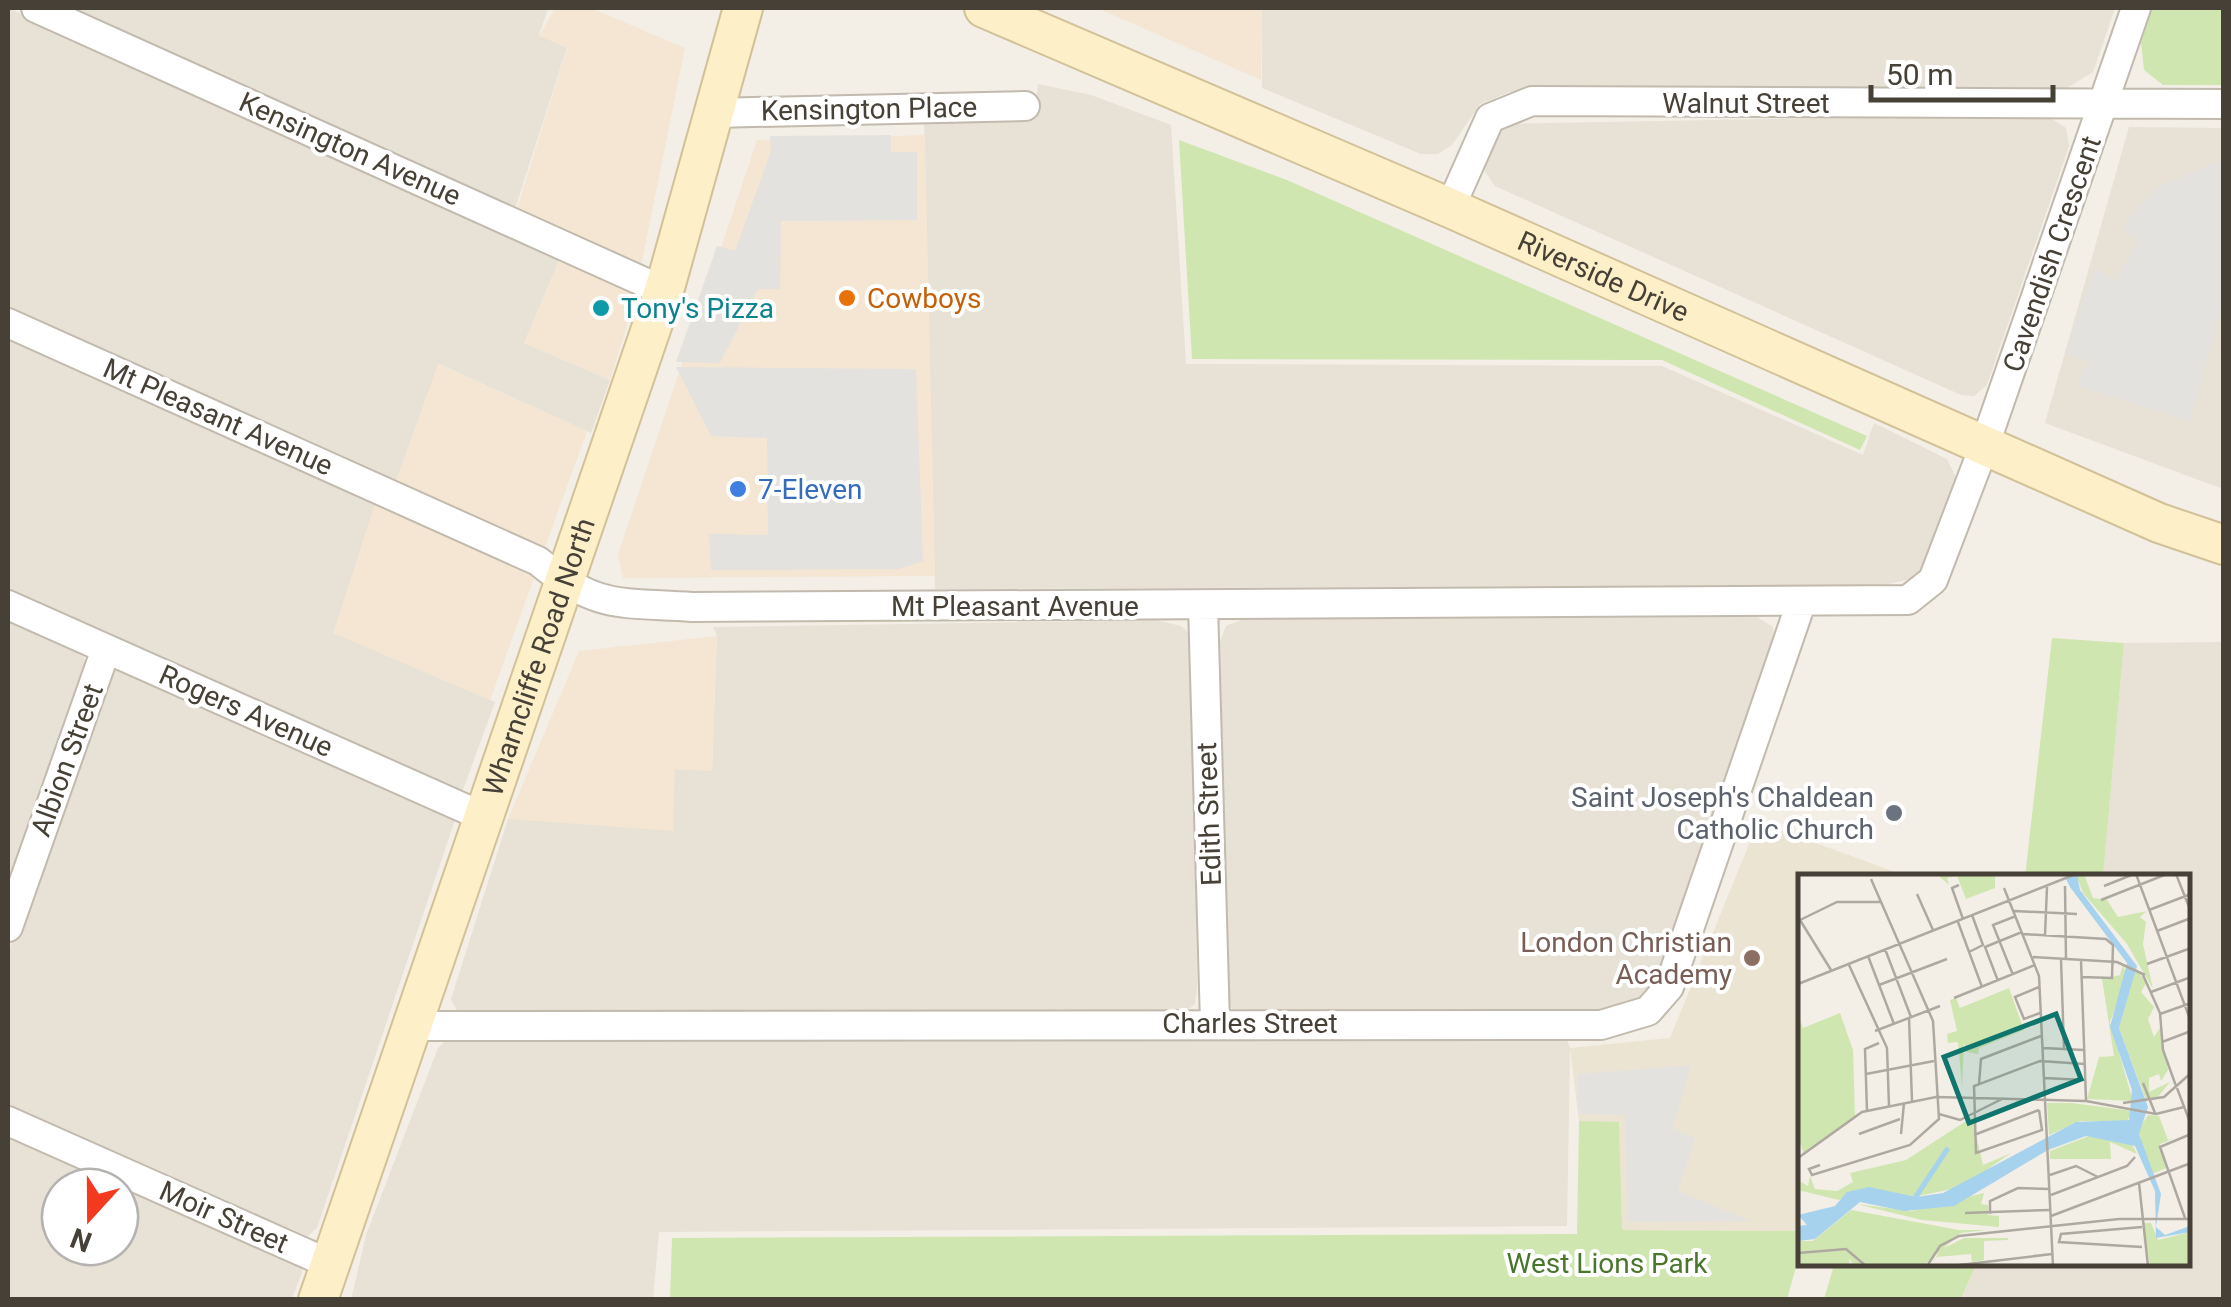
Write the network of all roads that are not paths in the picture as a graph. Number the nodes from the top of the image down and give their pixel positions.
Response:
1 (36, 8) edge
2 (743, 8) edge
3 (984, 8) edge
4 (2136, 8) edge
5 (2224, 104) edge
6 (1025, 106) dead end
7 (2104, 106) junction
8 (713, 113) junction
9 (1450, 208) junction
10 (664, 291) junction
11 (8, 322) edge
12 (1986, 444) junction
13 (2224, 545) edge
14 (564, 584) junction
15 (1800, 604) junction
16 (8, 605) edge
17 (1203, 605) junction
18 (106, 649) junction
19 (484, 817) junction
20 (8, 927) edge
21 (1215, 1023) junction
22 (412, 1026) junction
23 (8, 1122) edge
24 (324, 1282) edge

1 - 10 street, Kensington Avenue
2 - 8 main road, Wharncliffe Road North
3 - 9 main road, Riverside Drive
4 - 7 street, Cavendish Crescent
5 - 7 street, Walnut Street
6 - 8 street, Kensington Place
7 - 9 street, Walnut Street
7 - 12 street, Cavendish Crescent
8 - 10 main road, Wharncliffe Road North
9 - 12 main road, Riverside Drive
10 - 14 main road, Wharncliffe Road North
11 - 14 street, Mt Pleasant Avenue
12 - 13 main road, Riverside Drive
12 - 15 street, Mt Pleasant Avenue
14 - 17 street, Mt Pleasant Avenue
14 - 19 main road, Wharncliffe Road North
15 - 17 street, Mt Pleasant Avenue
15 - 21 street, Charles Street
16 - 18 street, Rogers Avenue
17 - 21 street, Edith Street
18 - 19 street, Rogers Avenue
18 - 20 street, Albion Street
19 - 22 main road, Wharncliffe Road North
21 - 22 street, Charles Street
22 - 24 main road, Wharncliffe Road North
23 - 24 street, Moir Street

